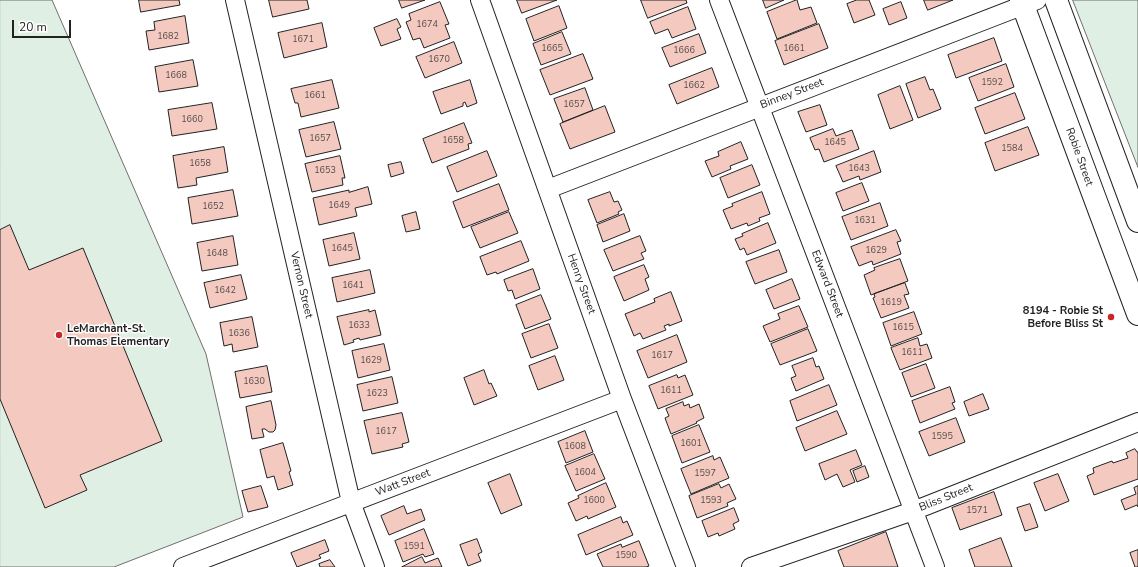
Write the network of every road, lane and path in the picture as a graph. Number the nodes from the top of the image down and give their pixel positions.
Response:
1 (235, 0) edge
2 (480, 0) edge
3 (719, 0) edge
4 (1056, 0) edge
5 (1027, 2) edge
6 (760, 107) junction
7 (548, 189) junction
8 (1138, 222) edge
9 (1138, 314) edge
10 (622, 399) junction
11 (1138, 422) edge
12 (351, 502) junction
13 (913, 510) junction
14 (183, 567) edge
15 (375, 567) edge
16 (686, 567) edge
17 (751, 567) edge
18 (936, 567) edge

1 - 12 street, Vernon Street
2 - 7 street, Henry Street
3 - 6 street, Edward Street
4 - 8 main road
5 - 6 street, Binney Street
5 - 9 main road, Robie Street
6 - 7 street, Binney Street
6 - 13 street, Edward Street
7 - 10 street, Henry Street
10 - 12 street, Watt Street
10 - 16 street, Henry Street
11 - 13 street, Bliss Street
12 - 14 street, Watt Street
12 - 15 street, Vernon Street
13 - 17 street, Bliss Street
13 - 18 street, Edward Street

